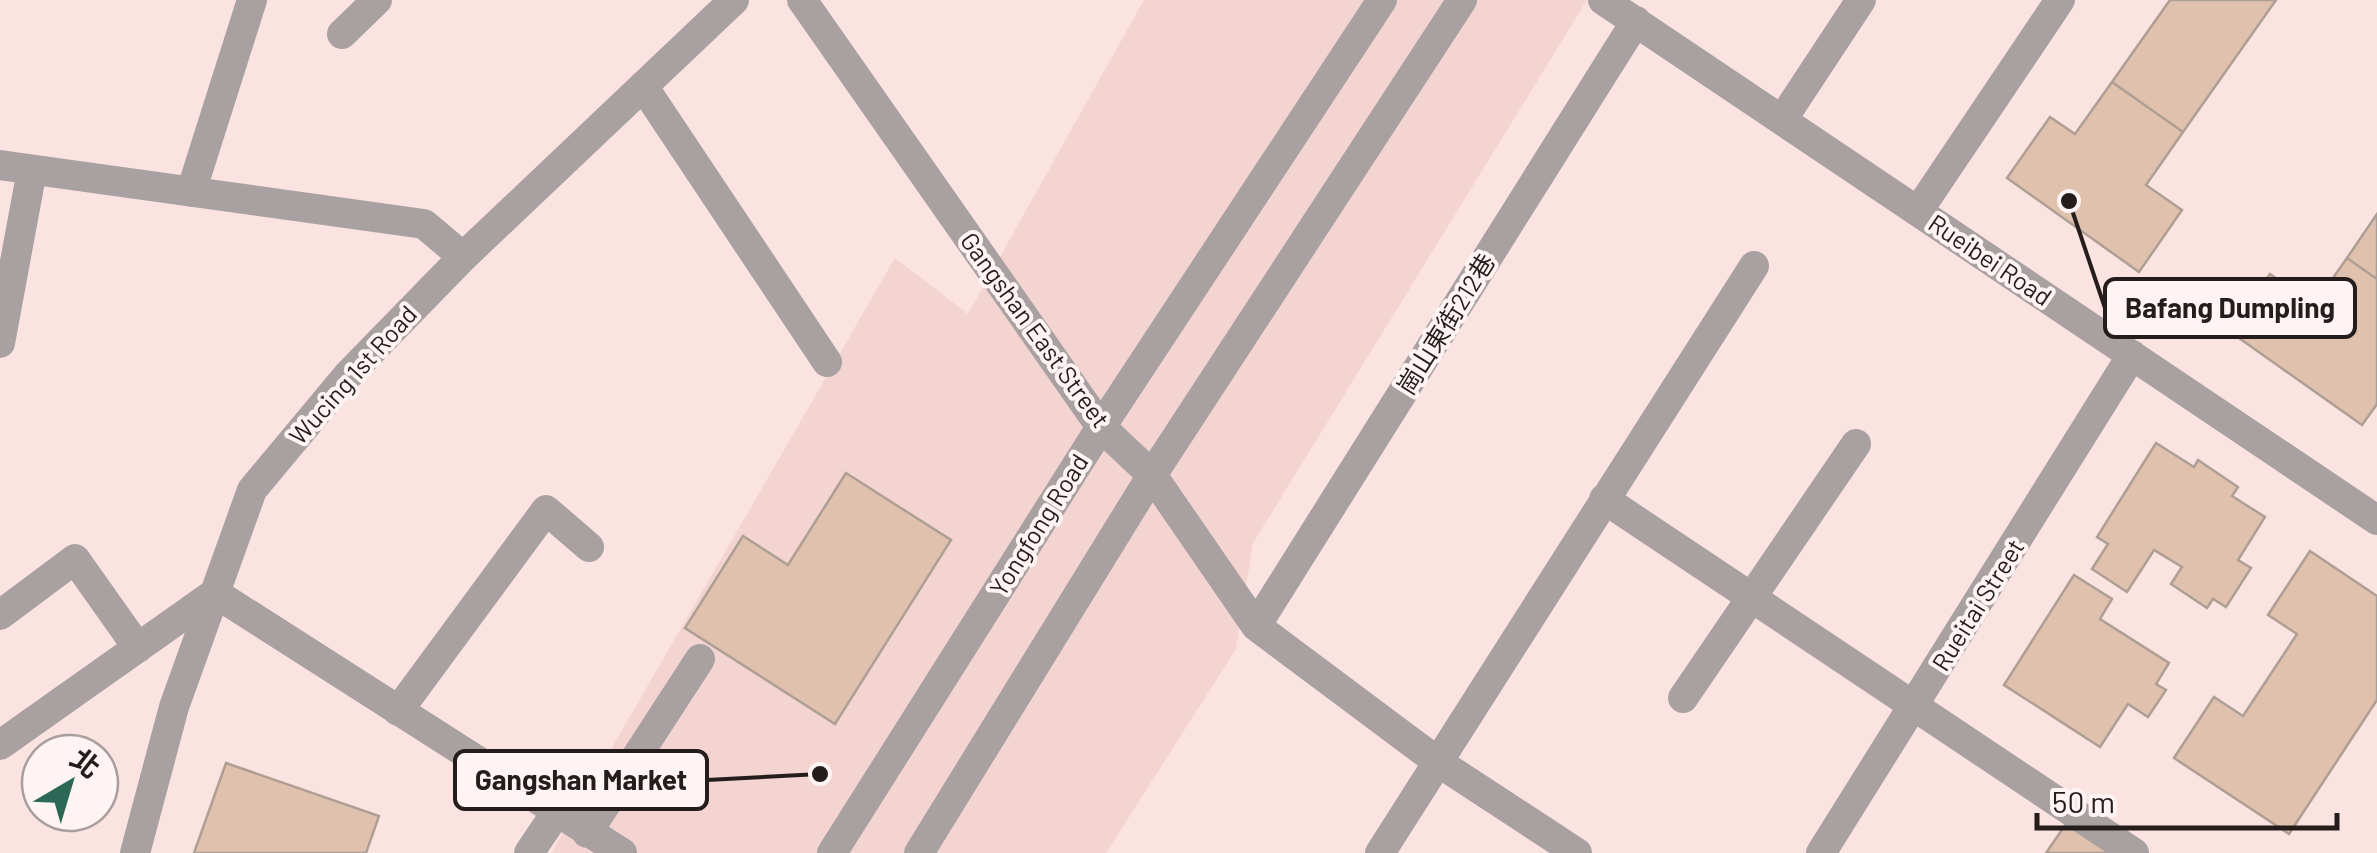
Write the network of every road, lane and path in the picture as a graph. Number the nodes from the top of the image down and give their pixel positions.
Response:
1 (252, 0) edge
2 (377, 0) edge
3 (734, 0) edge
4 (802, 0) edge
5 (1382, 0) edge
6 (1462, 0) edge
7 (1861, 0) edge
8 (2060, 0) edge
9 (1607, 1) edge
10 (1636, 22) junction
11 (342, 34) dead end
12 (643, 86) junction
13 (1782, 120) junction
14 (0, 166) edge
15 (32, 170) junction
16 (192, 192) junction
17 (1918, 211) junction
18 (463, 257) junction
19 (1754, 266) dead end
20 (0, 343) edge
21 (2132, 354) junction
22 (828, 362) dead end
23 (1101, 427) junction
24 (1856, 444) dead end
25 (1152, 475) junction
26 (1604, 499) junction
27 (2377, 520) edge
28 (588, 547) dead end
29 (215, 593) junction
30 (1753, 596) junction
31 (0, 615) edge
32 (1256, 626) junction
33 (138, 648) junction
34 (700, 659) dead end
35 (1683, 698) dead end
36 (1916, 705) junction
37 (398, 711) junction
38 (0, 746) edge
39 (1438, 762) junction
40 (556, 813) junction
41 (586, 833) junction
42 (1828, 851) edge
43 (1574, 852) edge
44 (134, 853) edge
45 (530, 853) edge
46 (622, 853) edge
47 (832, 853) edge
48 (919, 853) edge
49 (1380, 853) edge
50 (2134, 853) edge

1 - 16 street
2 - 11 street
3 - 12 street, Wucing 1st Road
4 - 23 street, Gangshan East Street
5 - 23 street, Yongfong Road
6 - 25 street
7 - 13 street
8 - 17 street
9 - 10 street, Rueibei Road
10 - 13 street, Rueibei Road
10 - 32 street, 崗山東街212巷
12 - 18 street, Wucing 1st Road
12 - 22 street
13 - 17 street, Rueibei Road
14 - 15 street
15 - 16 street
15 - 20 street
16 - 18 street
17 - 21 street, Rueibei Road
18 - 29 street, Wucing 1st Road
19 - 26 street
21 - 27 street, Rueibei Road
21 - 36 street, Rueitai Street
23 - 25 street, Gangshan East Street
23 - 47 street, Yongfong Road
24 - 30 street
25 - 32 street, Gangshan East Street
25 - 48 street
26 - 30 street
26 - 39 street
28 - 37 street
29 - 33 street
29 - 37 street
29 - 44 street, Wucing 1st Road
30 - 35 street
30 - 36 street
31 - 33 street
32 - 39 street, Gangshan East Street
33 - 38 street
34 - 41 street
36 - 42 street, Rueitai Street
36 - 50 street
37 - 40 street
39 - 43 street, Gangshan East Street
39 - 49 street
40 - 41 street
40 - 45 street
41 - 46 street

